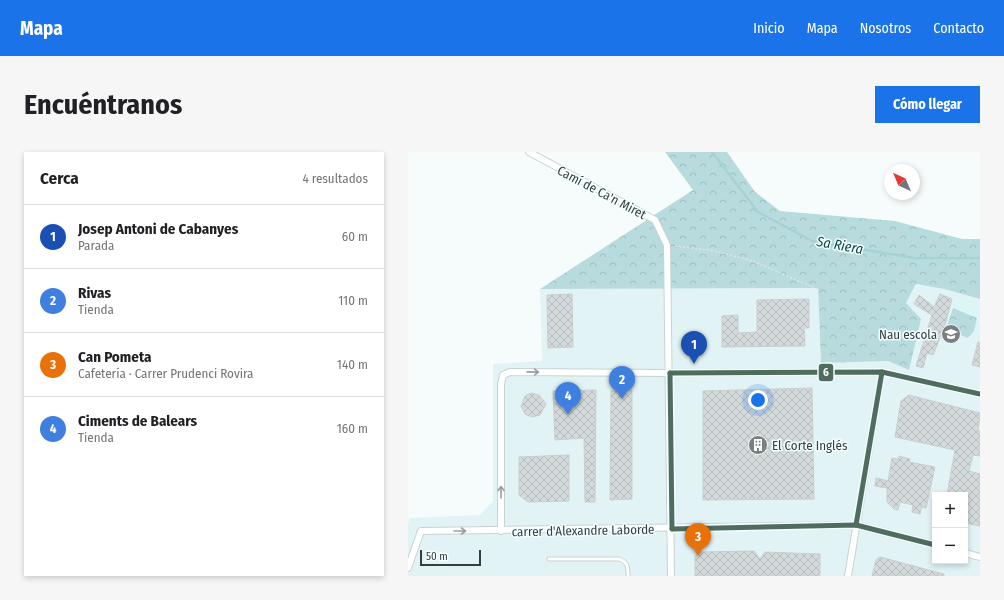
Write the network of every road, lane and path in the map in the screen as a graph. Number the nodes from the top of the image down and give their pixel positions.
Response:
1 (528, 152) edge
2 (667, 245) junction
3 (817, 289) dead end
4 (882, 372) junction
5 (670, 373) junction
6 (980, 394) edge
7 (856, 525) junction
8 (672, 529) junction
9 (501, 531) junction
10 (932, 544) edge
11 (968, 554) edge
12 (980, 557) edge
13 (549, 559) dead end
14 (408, 568) edge
15 (628, 576) edge
16 (672, 576) edge
17 (848, 576) edge

1 - 2 street, Camí de Ca'n Miret
2 - 3 path
2 - 5 street
4 - 5 street
4 - 6 street
4 - 7 street
5 - 8 street
9 -> 5 street
7 - 8 street, carrer d'Alexandre Laborde
7 - 10 street, carrer d'Alexandre Laborde
7 - 17 street
8 - 9 street, carrer d'Alexandre Laborde
8 - 16 street
14 -> 9 street, carrer d'Alexandre Laborde
11 - 12 street
13 - 15 lane

